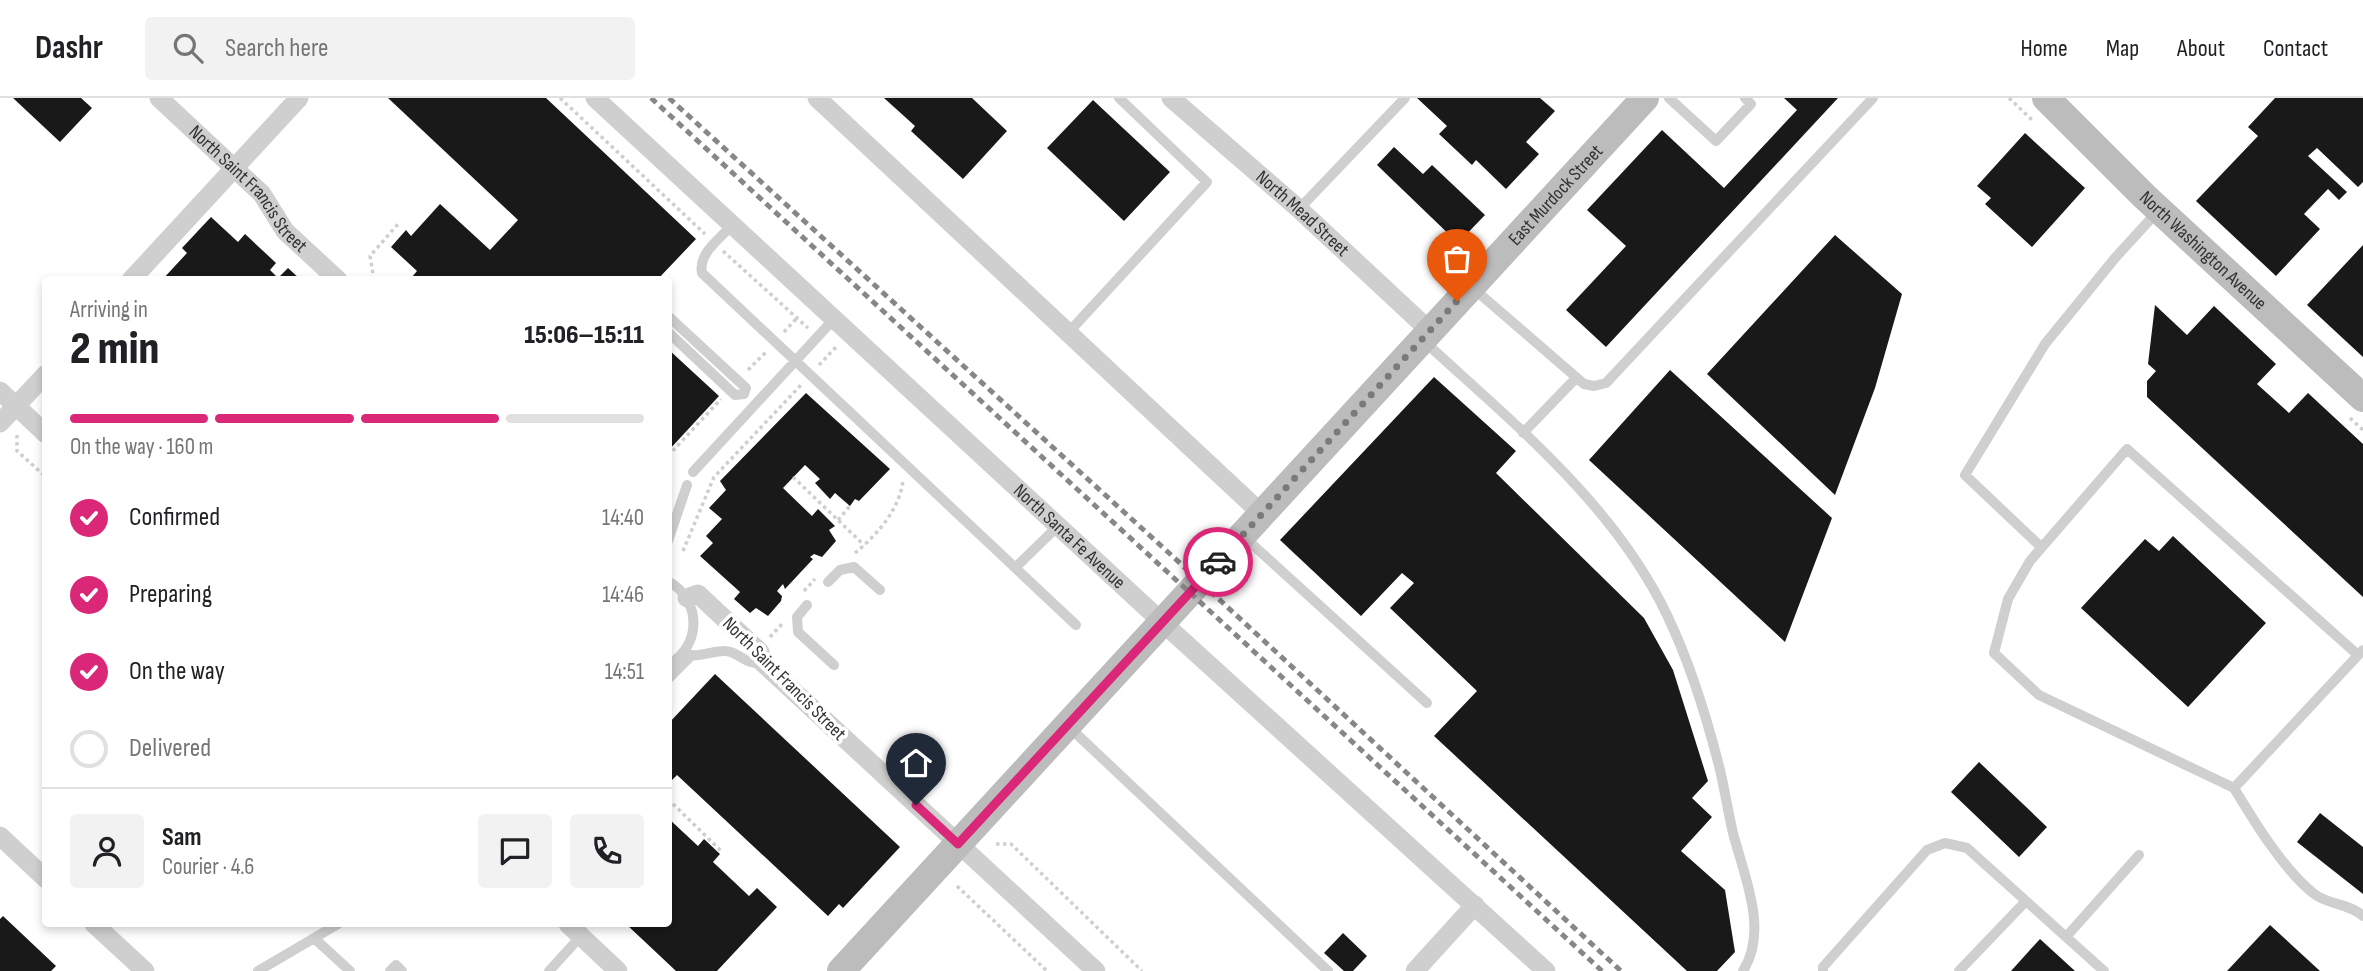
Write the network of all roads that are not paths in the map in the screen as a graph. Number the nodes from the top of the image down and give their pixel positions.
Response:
1 (159, 98) edge
2 (299, 98) edge
3 (594, 98) edge
4 (817, 98) edge
5 (1119, 98) edge
6 (1171, 98) edge
7 (1405, 98) edge
8 (1645, 98) edge
9 (1670, 98) edge
10 (1745, 98) edge
11 (1873, 98) edge
12 (2046, 98) edge
13 (233, 168) junction
14 (1299, 209) junction
15 (2159, 210) junction
16 (732, 225) junction
17 (135, 276) edge
18 (334, 276) edge
19 (1471, 287) junction
20 (834, 319) junction
21 (672, 320) edge
22 (684, 331) junction
23 (1069, 333) junction
24 (1426, 335) junction
25 (672, 336) edge
26 (796, 359) junction
27 (42, 378) edge
28 (1576, 378) junction
29 (0, 391) edge
30 (744, 394) junction
31 (2363, 398) edge
32 (754, 403) junction
33 (16, 406) junction
34 (0, 424) edge
35 (42, 430) edge
36 (1523, 433) junction
37 (693, 472) dead end
38 (687, 485) dead end
39 (1262, 514) junction
40 (1058, 526) junction
41 (672, 529) edge
42 (1242, 535) junction
43 (2041, 547) junction
44 (1016, 567) junction
45 (828, 582) dead end
46 (672, 585) edge
47 (880, 590) dead end
48 (687, 598) junction
49 (807, 605) dead end
50 (1162, 622) junction
51 (1076, 625) dead end
52 (2360, 652) edge
53 (687, 654) junction
54 (672, 663) edge
55 (763, 663) junction
56 (834, 665) dead end
57 (672, 673) edge
58 (1427, 703) dead end
59 (1067, 726) junction
60 (2234, 788) junction
61 (3, 844) edge
62 (958, 844) junction
63 (2139, 855) dead end
64 (42, 876) edge
65 (2026, 901) junction
66 (1475, 905) junction
67 (2363, 915) edge
68 (97, 927) edge
69 (333, 927) edge
70 (574, 930) edge
71 (2066, 937) junction
72 (314, 938) junction
73 (850, 968) edge
74 (145, 971) edge
75 (258, 971) edge
76 (350, 971) edge
77 (390, 971) edge
78 (402, 971) edge
79 (549, 971) edge
80 (618, 971) edge
81 (1096, 971) edge
82 (1328, 971) edge
83 (1415, 971) edge
84 (1546, 971) edge
85 (1744, 971) edge
86 (1823, 971) edge
87 (1959, 971) edge
88 (2104, 971) edge

1 - 13 street, North Saint Francis Street
2 - 13 street
3 - 16 street, North Santa Fe Avenue
4 - 23 street
5 - 23 lane
6 - 14 street, North Mead Street
7 - 14 lane
8 - 19 street, East Murdock Street
9 - 10 lane
11 - 28 lane
12 - 15 street, North Washington Avenue
13 - 17 street
13 - 18 street, North Saint Francis Street
14 - 24 street, North Mead Street
15 - 31 street, North Washington Avenue
15 - 43 lane
16 - 20 street, North Santa Fe Avenue
16 - 26 lane
19 - 24 street, East Murdock Street
19 - 28 lane
20 - 26 lane
20 - 40 street, North Santa Fe Avenue
21 - 22 lane
22 - 25 lane
22 - 30 lane
23 - 39 street
24 - 36 lane
24 - 39 street, East Murdock Street
25 - 30 lane
26 - 32 lane
26 - 44 lane
27 - 33 street
28 - 36 lane
29 - 33 street
30 - 32 lane
32 - 37 lane
33 - 34 street
33 - 35 street
36 - 85 lane
38 - 41 lane
39 - 42 street, East Murdock Street
40 - 44 lane
40 - 50 street, North Santa Fe Avenue
42 - 50 street, East Murdock Street
42 - 58 lane
43 - 52 lane
43 - 60 lane
44 - 51 lane
45 - 47 lane
46 - 48 lane
48 - 53 lane
48 - 55 street, North Saint Francis Street
49 - 56 lane
50 - 59 street, East Murdock Street
50 - 66 street, North Santa Fe Avenue
52 - 60 lane
53 - 54 lane
53 - 55 lane
53 - 57 lane
55 - 62 street, North Saint Francis Street
59 - 62 street, East Murdock Street
59 - 82 lane
60 - 67 lane
61 - 64 street
62 - 73 street, East Murdock Street
62 - 81 street, North Saint Francis Street
63 - 71 lane
65 - 71 lane
65 - 86 lane
65 - 87 lane
66 - 83 street
66 - 84 street, North Santa Fe Avenue
68 - 74 street
69 - 72 lane
70 - 79 lane
70 - 80 street
71 - 88 lane
72 - 75 lane
72 - 76 lane
77 - 78 lane

